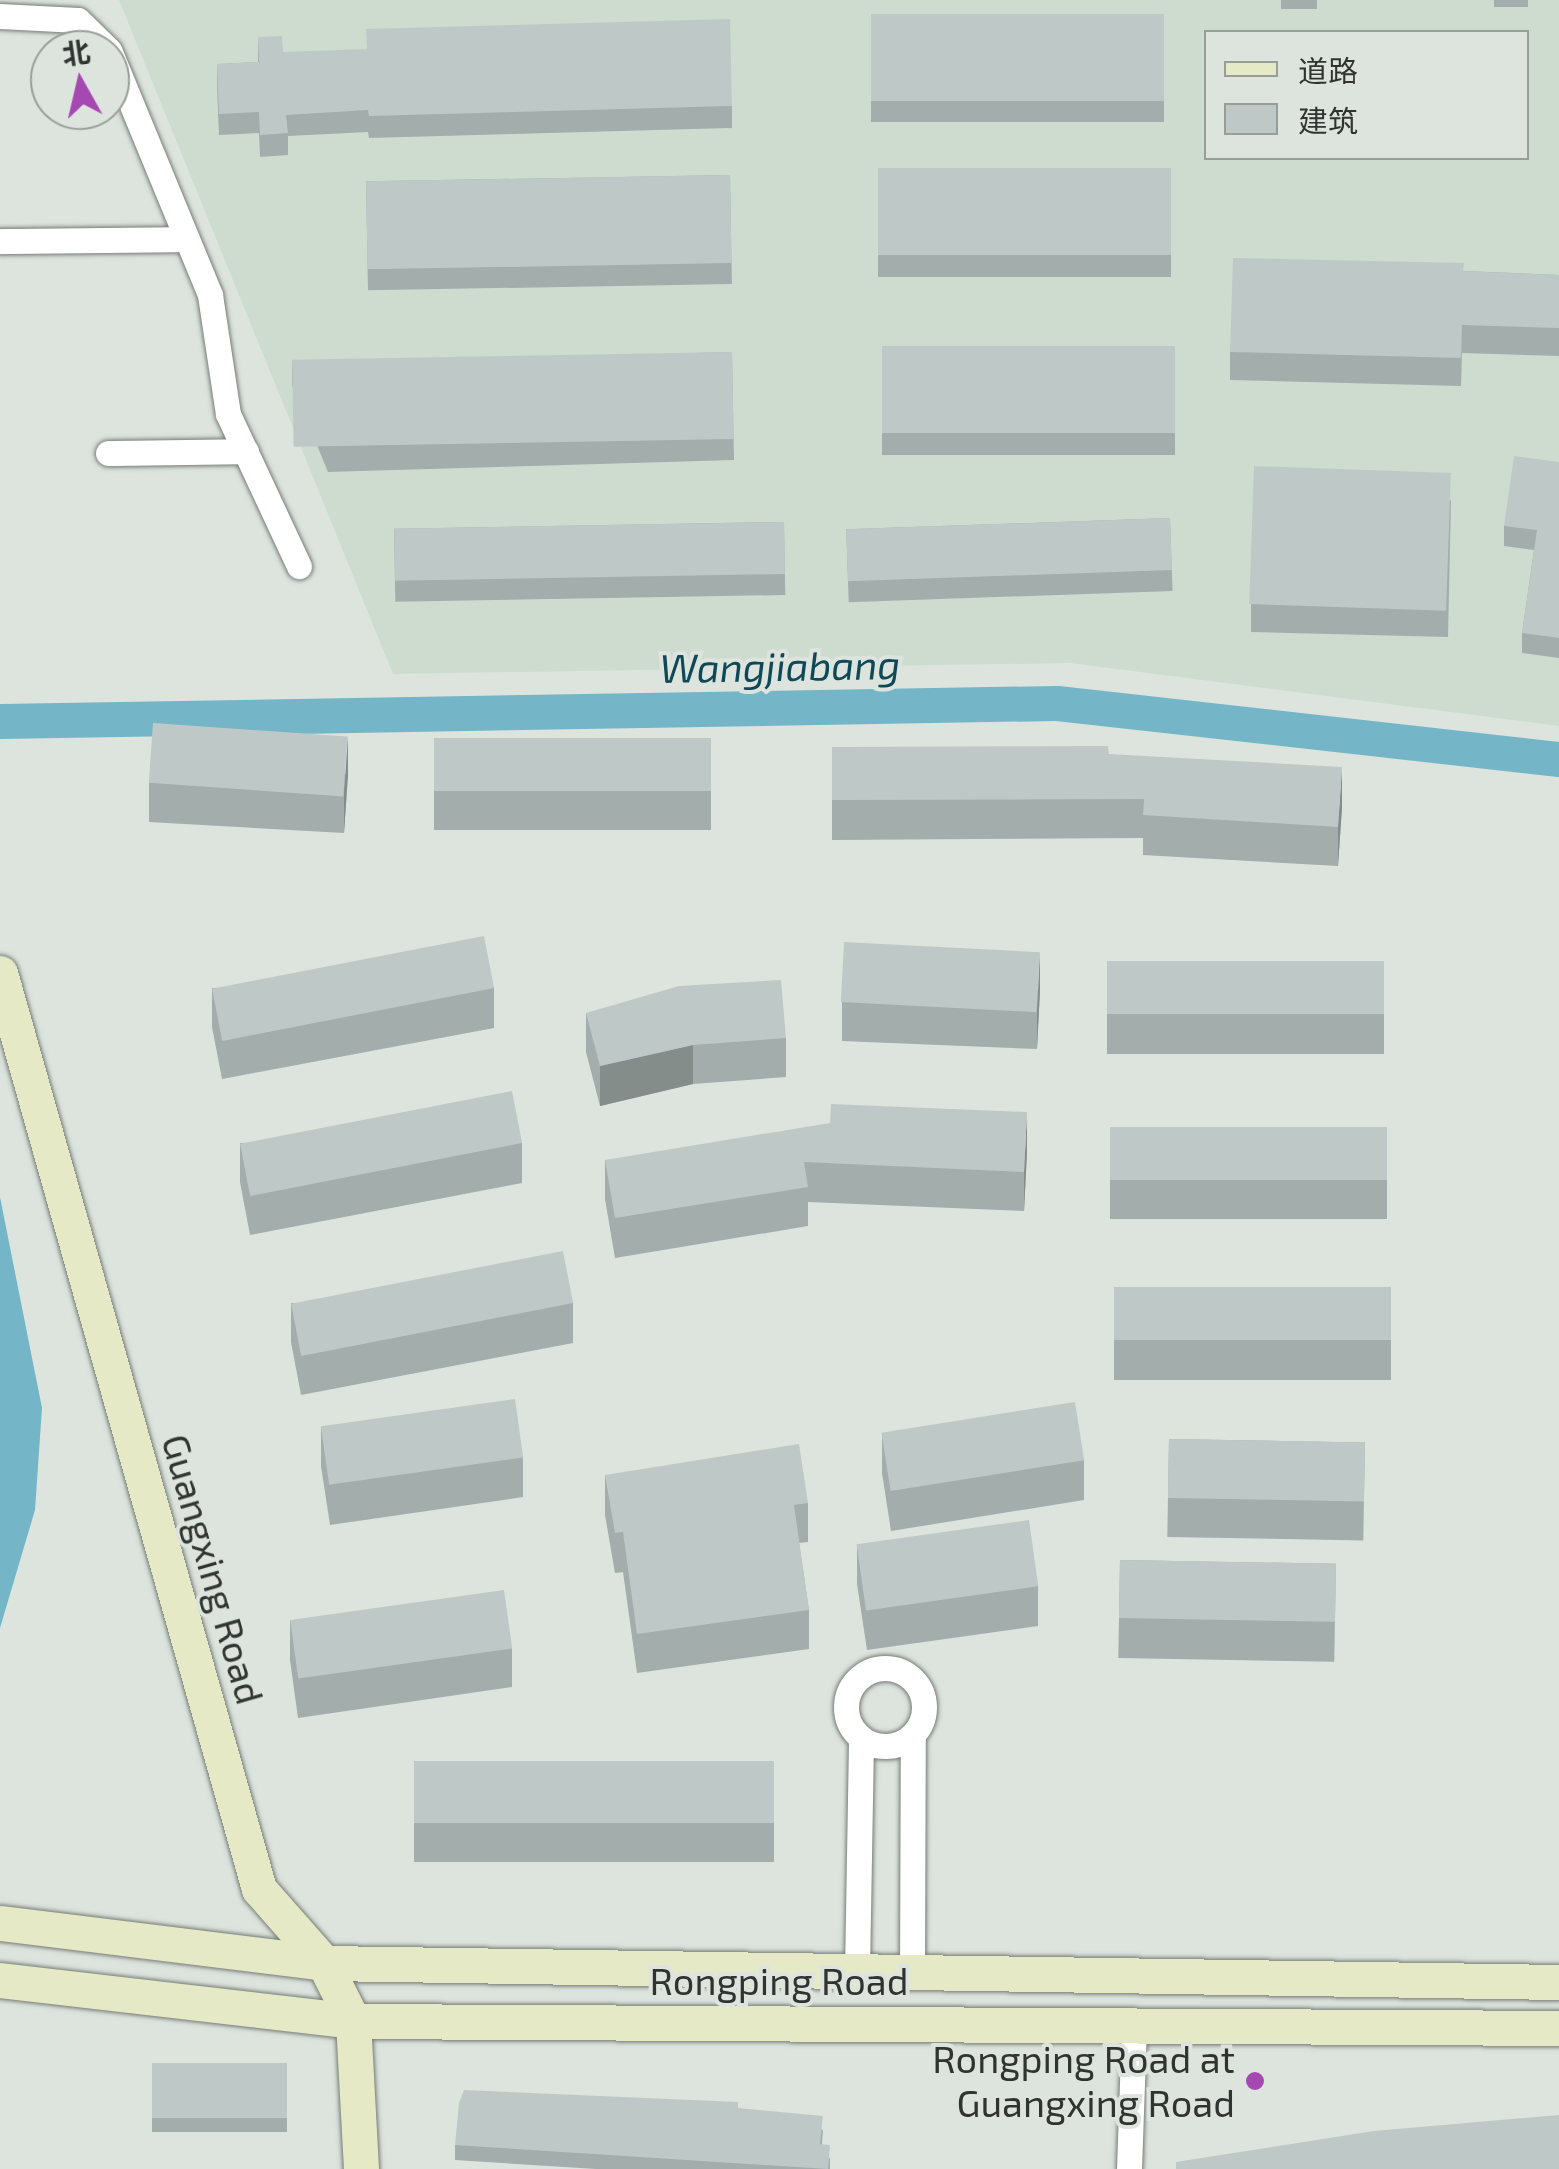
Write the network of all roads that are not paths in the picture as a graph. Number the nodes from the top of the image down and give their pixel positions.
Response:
1 (14, 10) edge
2 (88, 30) edge
3 (130, 102) edge
4 (187, 239) junction
5 (0, 241) edge
6 (246, 451) junction
7 (108, 453) dead end
8 (299, 566) dead end
9 (0, 973) edge
10 (913, 1735) junction
11 (861, 1738) junction
12 (0, 1923) edge
13 (324, 1963) junction
14 (857, 1971) junction
15 (912, 1972) junction
16 (0, 1980) edge
17 (1559, 1982) edge
18 (353, 2022) junction
19 (1134, 2026) junction
20 (1559, 2028) edge
21 (362, 2169) edge
22 (1130, 2169) edge

1 - 2 street
3 - 4 street
4 - 5 street
4 - 6 street
6 - 7 street
6 - 8 street
9 - 13 main road, Guangxing Road
10 - 11 street
10 - 11 street
10 - 15 street
11 - 14 street
12 - 13 main road
13 - 14 main road
13 - 18 main road, Guangxing Road
14 - 15 main road
15 - 17 main road
16 - 18 main road, Rongping Road
18 - 19 main road, Rongping Road
18 - 21 main road, Guangxing Road
19 - 20 main road, Rongping Road
19 - 22 street

